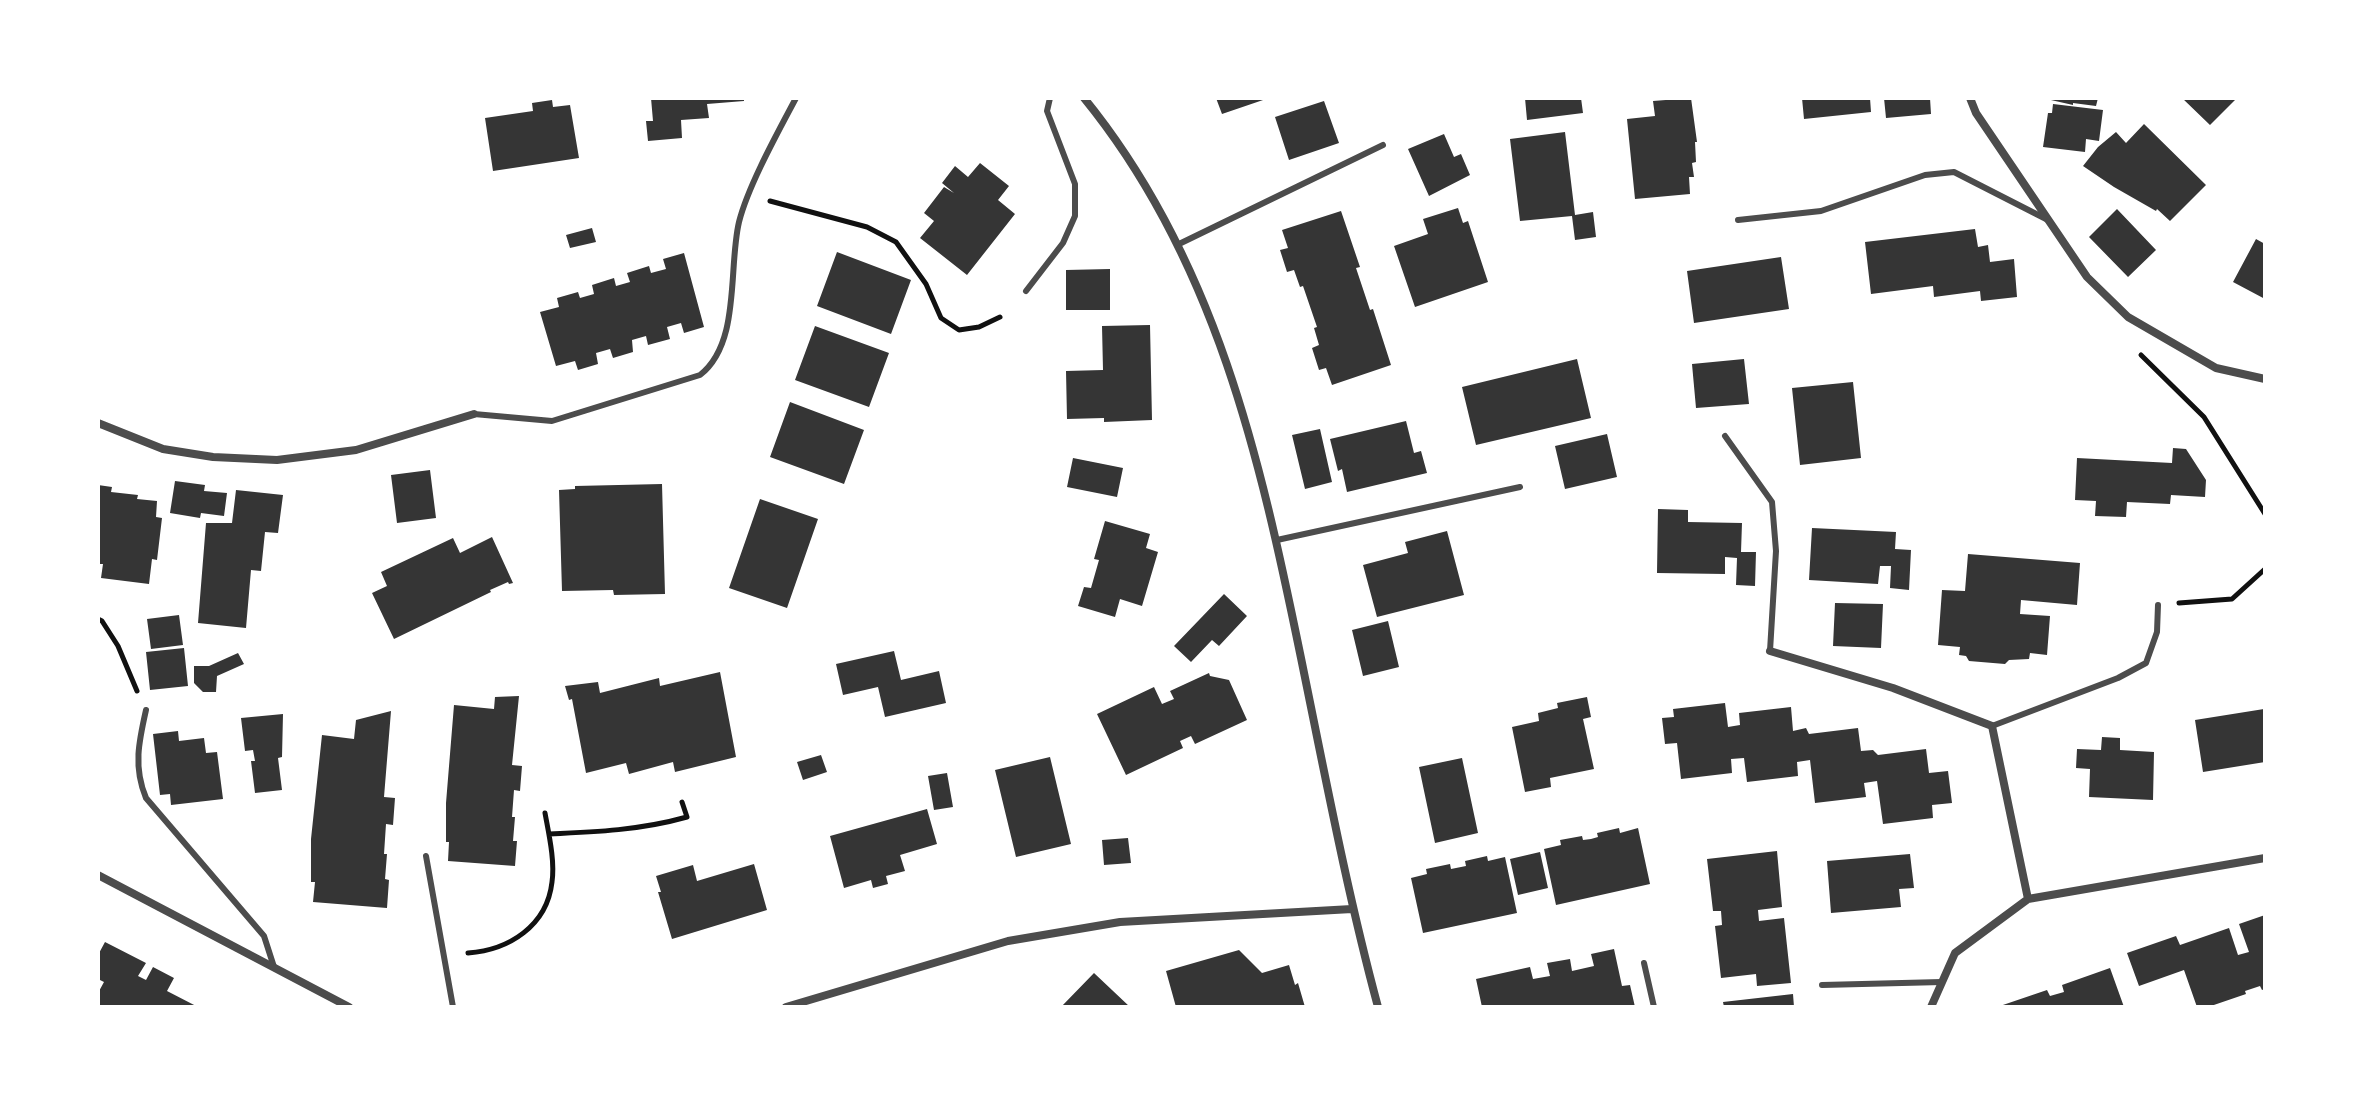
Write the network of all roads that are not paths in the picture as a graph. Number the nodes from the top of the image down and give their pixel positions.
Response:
1 (796, 98) edge
2 (1050, 98) edge
3 (1084, 98) edge
4 (1970, 98) edge
5 (1383, 145) dead end
6 (1738, 220) dead end
7 (2051, 222) junction
8 (1179, 244) junction
9 (1026, 291) dead end
10 (2265, 379) edge
11 (474, 414) joint
12 (98, 423) edge
13 (1725, 436) dead end
14 (1520, 487) dead end
15 (1277, 540) junction
16 (2158, 605) road end
17 (1770, 651) joint
18 (146, 710) road end
19 (1992, 726) junction
20 (426, 856) dead end
21 (2265, 858) edge
22 (98, 875) edge
23 (2028, 899) junction
24 (1352, 909) junction
25 (1644, 963) dead end
26 (274, 967) junction
27 (1942, 982) junction
28 (1822, 985) dead end
29 (349, 1007) edge
30 (453, 1007) edge
31 (786, 1007) edge
32 (1378, 1007) edge
33 (1654, 1007) edge
34 (1931, 1007) edge

1 - 11 lane
2 - 9 lane
3 - 8 street
4 - 7 street
5 - 8 lane
6 - 7 lane
7 - 10 street
8 - 15 street
11 - 12 street
13 - 17 lane
14 - 15 lane
15 - 24 street
16 - 19 lane
17 - 19 street
18 - 26 lane
19 - 23 street
20 - 30 lane
21 - 23 street
22 - 26 street
23 - 27 street
24 - 31 street
24 - 32 street
25 - 33 lane
26 - 29 street
27 - 28 lane
27 - 34 street

